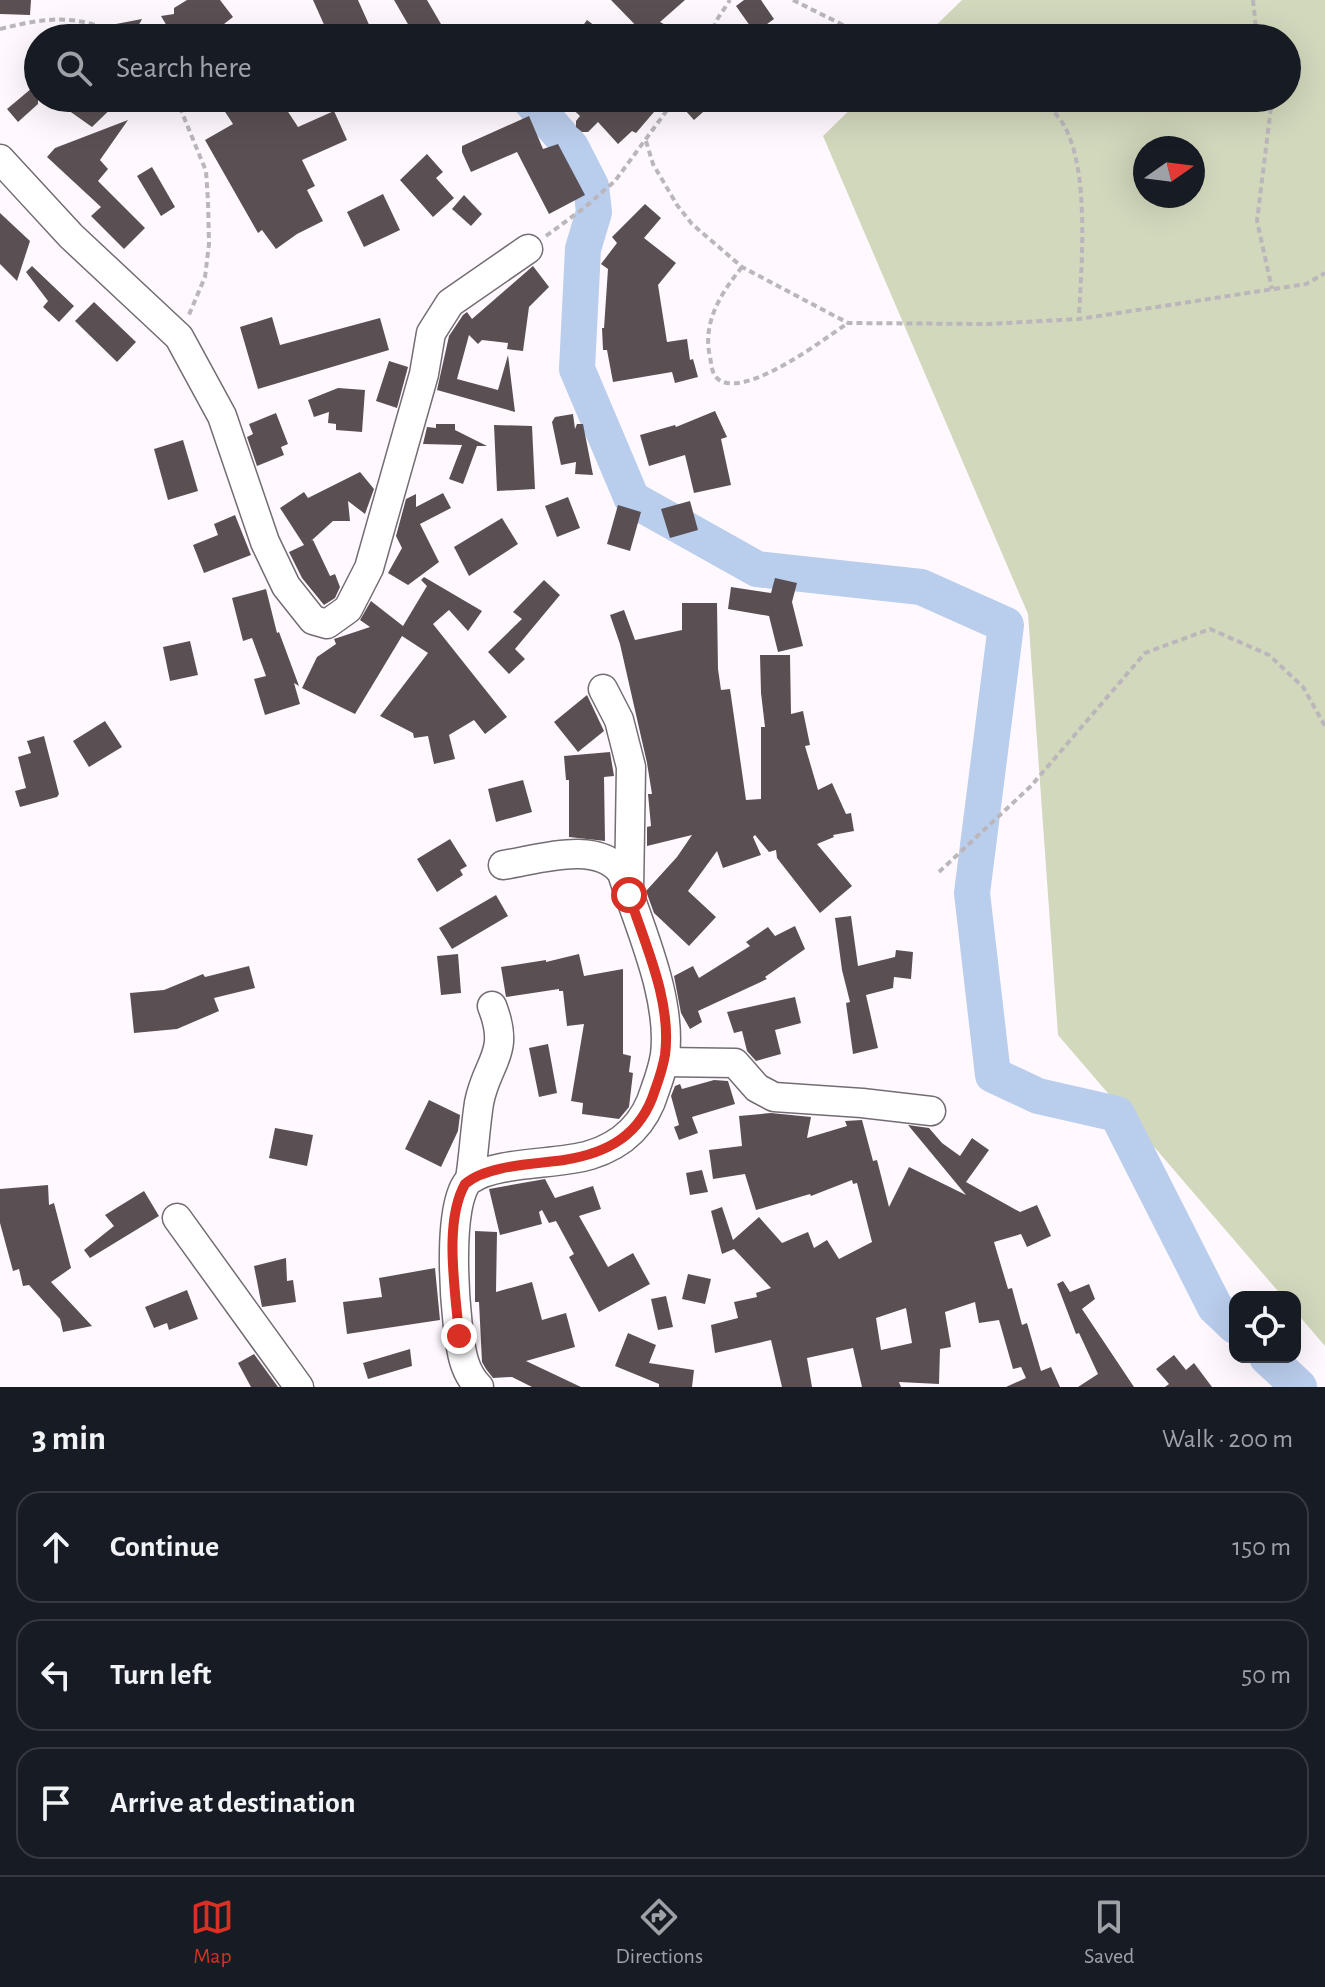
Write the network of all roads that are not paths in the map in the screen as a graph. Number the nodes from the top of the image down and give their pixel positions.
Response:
1 (0, 159) edge
2 (528, 249) road end
3 (603, 689) dead end
4 (503, 865) dead end
5 (629, 895) junction
6 (492, 1006) dead end
7 (664, 1062) junction
8 (931, 1111) dead end
9 (470, 1179) junction
10 (177, 1218) dead end
11 (299, 1387) edge
12 (477, 1387) edge

1 - 2 street
3 - 5 street
4 - 5 street
5 - 7 street
6 - 9 street
7 - 8 street
7 - 9 street
9 - 12 street
10 - 11 street

